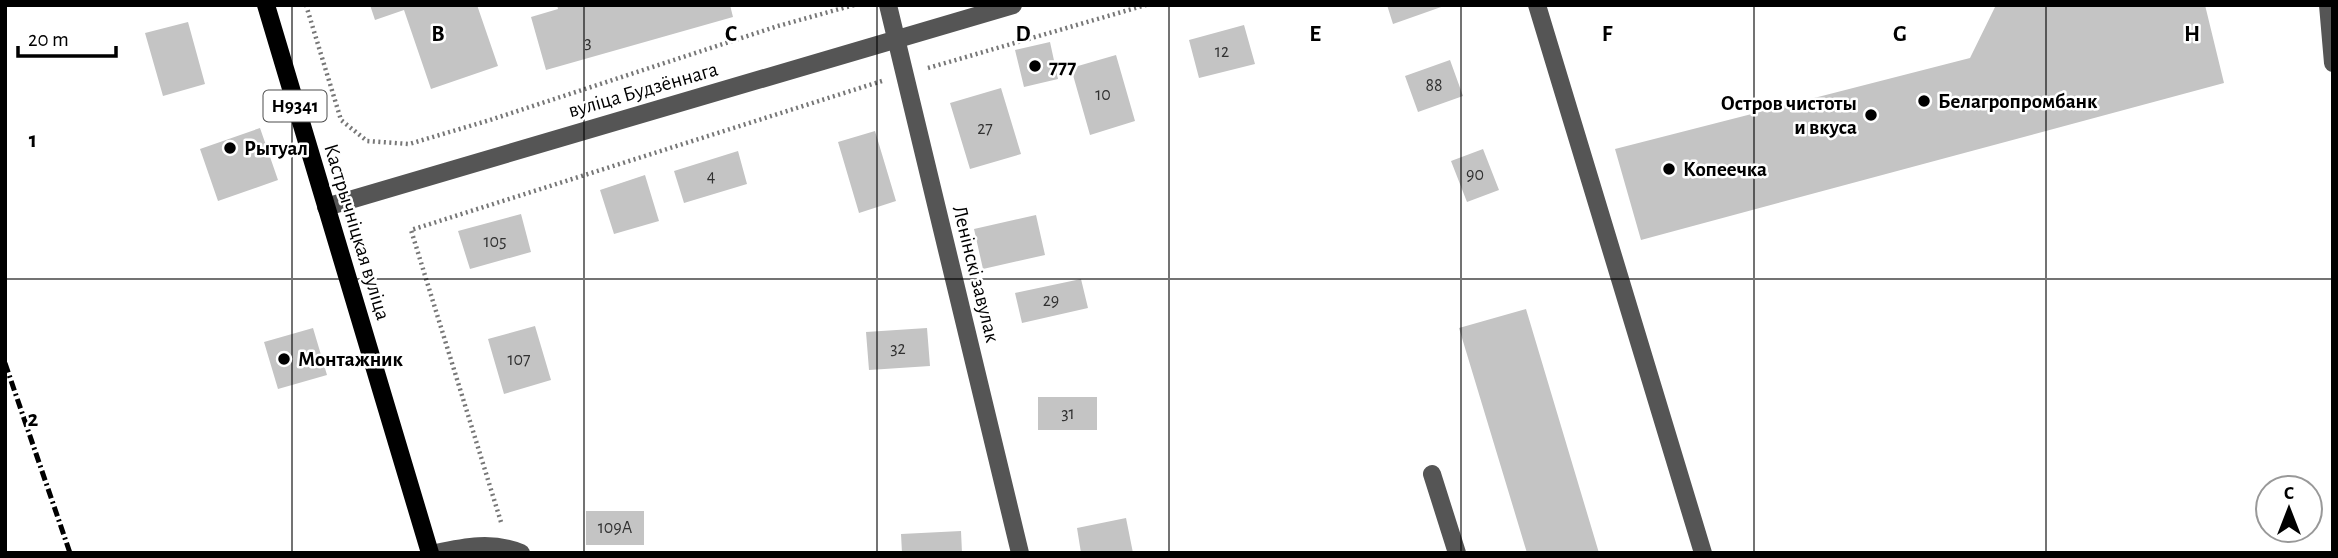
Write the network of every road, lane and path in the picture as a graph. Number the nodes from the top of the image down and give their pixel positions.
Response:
1 (266, 5) edge
2 (306, 5) edge
3 (853, 5) edge
4 (888, 5) edge
5 (1013, 5) edge
6 (1146, 5) edge
7 (1537, 5) edge
8 (2328, 5) edge
9 (897, 40) junction
10 (2333, 63) edge
11 (904, 75) junction
12 (326, 206) junction
13 (1432, 474) dead end
14 (515, 550) edge
15 (430, 553) edge
16 (436, 553) edge
17 (1020, 553) edge
18 (1457, 553) edge
19 (1703, 553) edge

1 - 12 main road, Кастрычніцкая вуліца / Н9341
2 - 3 path
4 - 9 street, Ленінскі завулак
5 - 9 street, вуліца Будзённага
6 - 11 path
7 - 19 street
8 - 10 street
9 - 11 street, Ленінскі завулак
9 - 12 street, вуліца Будзённага
11 - 14 path
11 - 17 street, Ленінскі завулак
12 - 15 main road, Кастрычніцкая вуліца / Н9341
13 - 18 street
14 - 16 street

